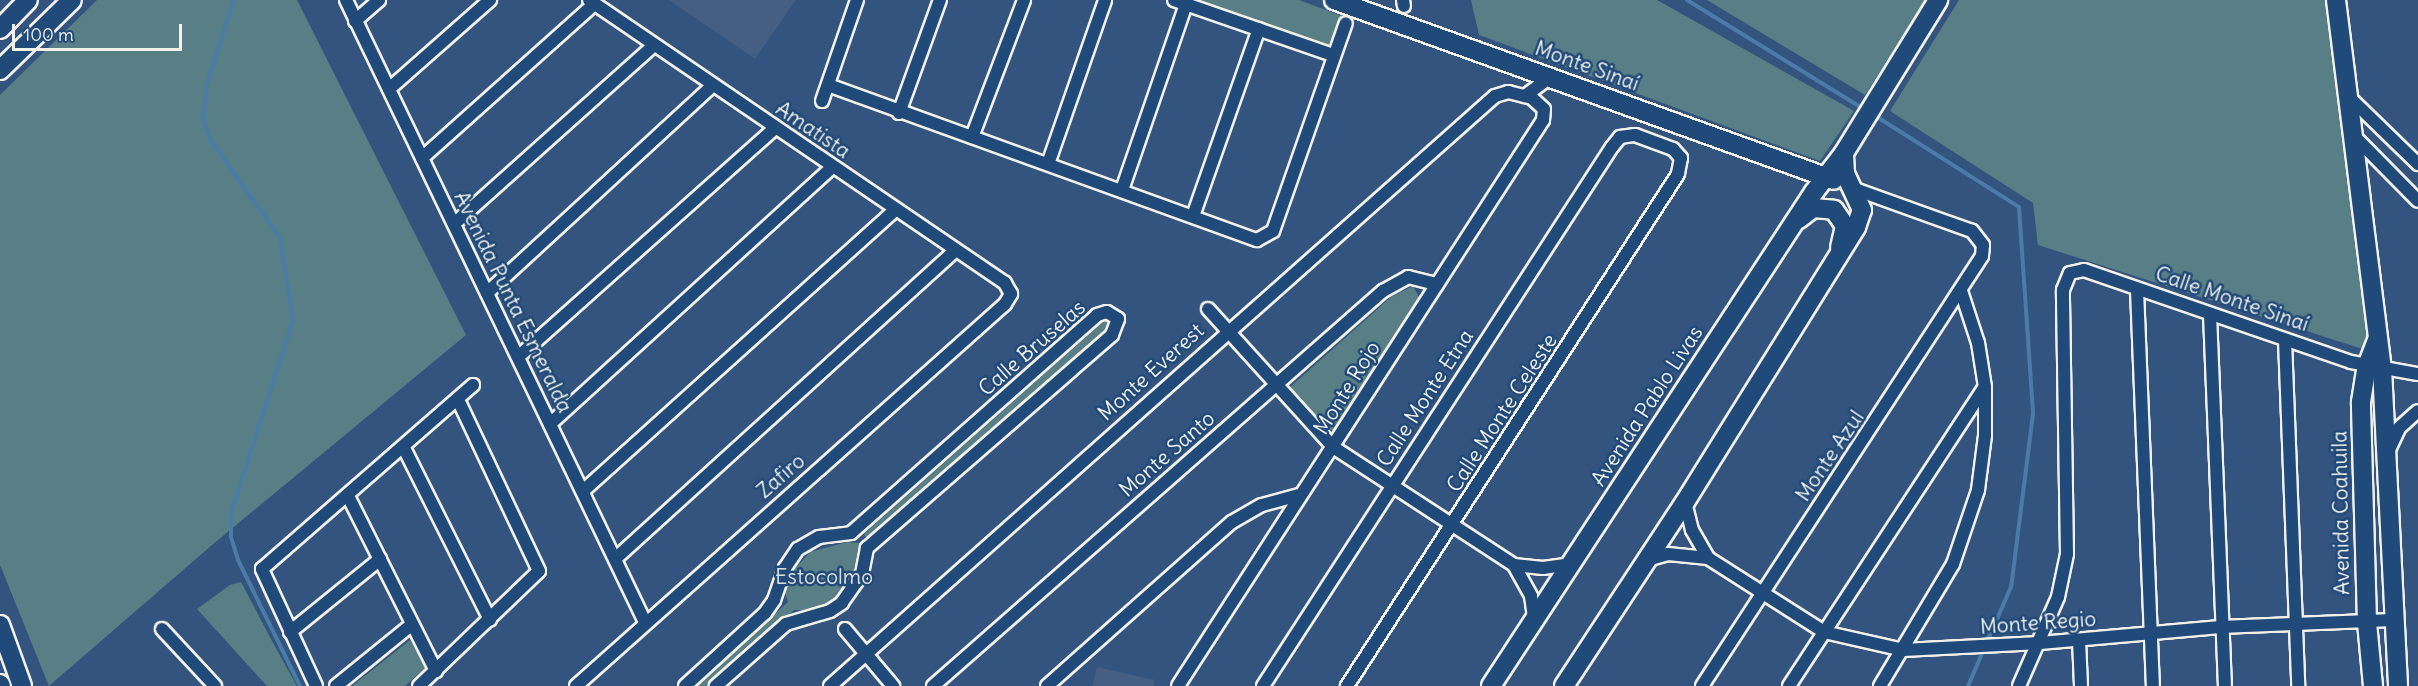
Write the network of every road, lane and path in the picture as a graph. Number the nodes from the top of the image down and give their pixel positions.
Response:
1 (28, 0) edge
2 (72, 0) edge
3 (346, 0) edge
4 (379, 0) edge
5 (490, 0) edge
6 (857, 0) edge
7 (940, 0) edge
8 (1024, 0) edge
9 (1105, 0) edge
10 (1334, 0) edge
11 (1938, 0) edge
12 (2336, 0) edge
13 (591, 2) edge
14 (1180, 2) edge
15 (356, 21) junction
16 (1346, 23) dead end
17 (0, 28) edge
18 (1258, 29) junction
19 (654, 45) junction
20 (1333, 55) junction
21 (0, 70) edge
22 (1550, 77) junction
23 (713, 85) junction
24 (828, 85) junction
25 (389, 89) junction
26 (1526, 96) junction
27 (2347, 96) junction
28 (822, 101) dead end
29 (899, 113) junction
30 (775, 128) junction
31 (2353, 135) junction
32 (972, 137) junction
33 (1847, 149) junction
34 (422, 158) junction
35 (1681, 158) joint
36 (1048, 164) junction
37 (2418, 164) edge
38 (832, 167) junction
39 (1824, 176) junction
40 (1852, 188) junction
41 (1122, 190) junction
42 (2418, 201) edge
43 (895, 210) junction
44 (1193, 216) junction
45 (454, 224) junction
46 (1792, 226) junction
47 (956, 251) junction
48 (1837, 258) junction
49 (1437, 284) junction
50 (2137, 290) junction
51 (1961, 291) junction
52 (487, 293) junction
53 (1011, 294) joint
54 (1208, 309) dead end
55 (2210, 314) junction
56 (1227, 331) junction
57 (2285, 340) junction
58 (518, 357) junction
59 (2375, 367) junction
60 (2418, 374) edge
61 (473, 385) dead end
62 (1274, 386) junction
63 (1985, 387) junction
64 (458, 400) junction
65 (2418, 411) edge
66 (550, 424) junction
67 (1333, 447) junction
68 (404, 448) junction
69 (2386, 458) junction
70 (1392, 486) junction
71 (583, 491) junction
72 (1299, 495) junction
73 (348, 496) junction
74 (1685, 502) junction
75 (1453, 524) junction
76 (851, 533) junction
77 (867, 549) junction
78 (1708, 558) junction
79 (381, 559) junction
80 (615, 559) junction
81 (1647, 560) junction
82 (1570, 564) junction
83 (1514, 565) junction
84 (1762, 594) junction
85 (1534, 618) junction
86 (490, 620) junction
87 (2393, 620) junction
88 (645, 622) junction
89 (2367, 622) junction
90 (0, 625) edge
91 (411, 625) junction
92 (2294, 625) junction
93 (2220, 627) junction
94 (162, 629) dead end
95 (845, 629) dead end
96 (291, 632) junction
97 (1824, 632) junction
98 (2148, 633) junction
99 (2079, 640) junction
100 (2040, 643) junction
101 (1903, 650) junction
102 (866, 654) junction
103 (436, 671) junction
104 (22, 686) edge
105 (215, 686) edge
106 (316, 686) edge
107 (336, 686) edge
108 (419, 686) edge
109 (576, 686) edge
110 (685, 686) edge
111 (716, 686) edge
112 (830, 686) edge
113 (893, 686) edge
114 (933, 686) edge
115 (1047, 686) edge
116 (1178, 686) edge
117 (1263, 686) edge
118 (1347, 686) edge
119 (1491, 686) edge
120 (1564, 686) edge
121 (1702, 686) edge
122 (1789, 686) edge
123 (1880, 686) edge
124 (2019, 686) edge
125 (2082, 686) edge
126 (2152, 686) edge
127 (2225, 686) edge
128 (2298, 686) edge
129 (2373, 686) edge
130 (2398, 686) edge

1 - 17 main road
2 - 21 main road
3 - 15 street, Avenida Punta Esmeralda
4 - 15 street
5 - 25 street
6 - 24 street
7 - 29 street
8 - 32 street
9 - 36 street
10 - 22 main road, Monte Sinaí
11 - 33 main road, Avenida Pablo Livas
12 - 27 main road, Avenida Coahuila
13 - 19 street, Amatista
13 - 34 street
14 - 18 street
14 - 41 street
15 - 25 street, Avenida Punta Esmeralda
16 - 20 street
18 - 20 street
18 - 44 street
19 - 23 street, Amatista
19 - 45 street
20 - 44 street
22 - 26 street
22 - 39 main road, Monte Sinaí
23 - 30 street, Amatista
23 - 52 street
24 - 28 street
24 - 29 street
25 - 34 street, Avenida Punta Esmeralda
26 - 49 street, Monte Rojo
26 - 56 street, Monte Everest
27 - 31 main road, Avenida Coahuila
27 - 37 street
29 - 32 street
30 - 38 street, Amatista
30 - 58 street
31 - 42 street
31 - 59 main road, Avenida Coahuila
32 - 36 street
33 - 39 main road, Avenida Pablo Livas
33 - 40 main road
34 - 45 street, Avenida Punta Esmeralda
35 - 70 street, Calle Monte Etna
35 - 75 street, Calle Monte Celeste
36 - 41 street
38 - 43 street, Amatista
38 - 66 street
39 - 40 main road
39 - 46 main road, Avenida Pablo Livas
40 - 48 main road
40 - 51 street, Monte Azul
41 - 44 street
43 - 47 street, Amatista
43 - 71 street
45 - 52 street, Avenida Punta Esmeralda
46 - 48 main road
46 - 82 main road, Avenida Pablo Livas
47 - 53 street, Amatista
47 - 80 street
48 - 74 main road
49 - 62 street, Monte Santo
49 - 67 street, Monte Rojo
50 - 55 street, Calle Monte Sinaí
50 - 98 street
50 - 100 street, Calle Monte Sinaí
51 - 63 street
51 - 84 street, Monte Azul
52 - 58 street, Avenida Punta Esmeralda
53 - 88 street, Zafiro
54 - 56 street
55 - 57 street, Calle Monte Sinaí
55 - 93 street
56 - 62 street
56 - 102 street, Monte Everest
57 - 59 street, Calle Monte Sinaí
57 - 92 street
58 - 66 street, Avenida Punta Esmeralda
59 - 60 street, Calle Monte Sinaí
59 - 69 main road, Avenida Coahuila
59 - 89 main road, Avenida Coahuila
61 - 64 street
62 - 67 street
62 - 114 street, Monte Santo
63 - 97 street
63 - 101 street
64 - 68 street
64 - 86 street
65 - 69 street
66 - 71 street, Avenida Punta Esmeralda
67 - 70 street
67 - 72 street, Monte Rojo
68 - 73 street
68 - 86 street
69 - 87 main road, Avenida Coahuila
70 - 75 street
70 - 117 street, Calle Monte Etna
71 - 80 street, Avenida Punta Esmeralda
72 - 115 street
72 - 116 street, Monte Rojo
73 - 79 street
73 - 96 street
74 - 78 street, Monte Regio
74 - 81 main road
75 - 83 street
75 - 118 street, Calle Monte Celeste
76 - 77 street
76 - 77 street, Calle Bruselas
76 - 110 street
77 - 111 street
78 - 81 street, Monte Regio
78 - 84 street, Monte Regio
79 - 91 street
79 - 96 street
80 - 88 street, Avenida Punta Esmeralda
81 - 120 main road
82 - 83 street
82 - 85 main road, Avenida Pablo Livas
83 - 85 street
84 - 97 street, Monte Regio
84 - 121 street, Monte Azul
85 - 119 main road, Avenida Pablo Livas
86 - 103 street
87 - 89 street, Monte Regio
87 - 130 main road, Avenida Coahuila
88 - 109 street, Zafiro
89 - 92 street, Monte Regio
89 - 129 main road, Avenida Coahuila
90 - 104 main road
91 - 103 street
91 - 107 street
92 - 93 street, Monte Regio
92 - 128 street
93 - 98 street, Monte Regio
93 - 127 street
94 - 105 street
95 - 102 street
96 - 106 street
97 - 101 street, Monte Regio
97 - 122 street
98 - 99 street, Monte Regio
98 - 126 street
99 - 100 street, Monte Regio
99 - 125 street
100 - 101 street, Monte Regio
100 - 124 street
101 - 123 street
102 - 112 street, Monte Everest
102 - 113 street
103 - 108 street

